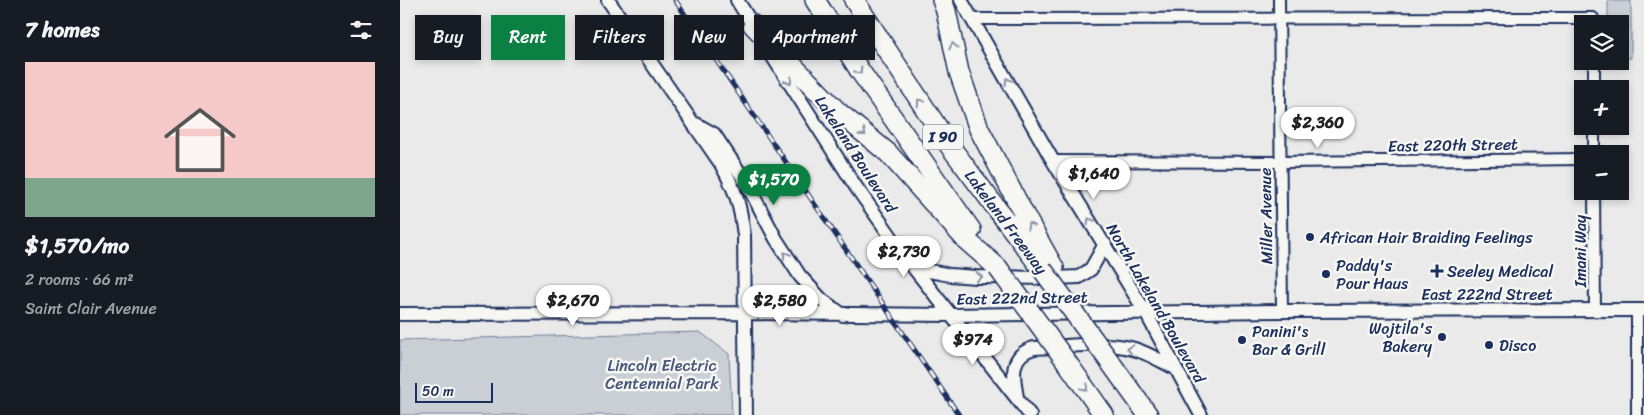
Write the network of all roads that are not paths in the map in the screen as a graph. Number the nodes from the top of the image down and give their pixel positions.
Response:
1 (608, 0) edge
2 (737, 0) edge
3 (814, 0) edge
4 (854, 0) edge
5 (942, 0) edge
6 (961, 0) edge
7 (1279, 0) edge
8 (1279, 18) junction
9 (973, 19) junction
10 (1574, 21) edge
11 (753, 25) junction
12 (692, 121) junction
13 (1574, 159) edge
14 (1053, 161) junction
15 (1280, 162) junction
16 (1594, 200) edge
17 (1105, 244) junction
18 (914, 268) junction
19 (998, 268) junction
20 (1048, 269) junction
21 (1595, 310) junction
22 (1641, 310) edge
23 (1282, 312) junction
24 (745, 313) junction
25 (1146, 313) junction
26 (400, 314) edge
27 (843, 315) junction
28 (950, 315) junction
29 (1175, 368) junction
30 (1018, 400) junction
31 (746, 415) edge
32 (1030, 415) edge
33 (1104, 415) edge
34 (1148, 415) edge
35 (1202, 415) edge
36 (1637, 415) edge

1 - 12 street
2 - 11 street, Lakeland Boulevard
3 -> 19 highway, Lakeland Freeway / I 90
20 -> 4 highway, Lakeland Freeway / I 90
20 -> 5 highway
6 - 9 street, North Lakeland Boulevard
7 - 8 street, Miller Avenue
8 - 9 street
8 - 10 street
8 - 15 street, Miller Avenue
14 -> 9 street, North Lakeland Boulevard
11 -> 18 street, Lakeland Boulevard
11 -> 19 highway
12 - 24 street
27 -> 12 street
13 - 15 street, East 220th Street
14 - 15 street, East 220th Street
17 -> 14 street, North Lakeland Boulevard
15 - 23 street, Miller Avenue
16 - 21 street, Imani Way
18 -> 17 street
17 - 25 street, North Lakeland Boulevard
18 - 28 street, Lakeland Boulevard
19 -> 33 highway, Lakeland Freeway / I 90, bridge
20 - 34 highway, bridge
21 - 22 street, East 222nd Street
21 - 23 street, East 222nd Street
22 - 36 street
23 - 25 street, East 222nd Street
24 - 26 street, East 222nd Street
24 - 27 street, East 222nd Street
24 - 31 street
25 - 28 street, East 222nd Street
25 - 29 street, North Lakeland Boulevard
27 - 28 street, East 222nd Street
28 - 30 street, Lakeland Boulevard
29 -> 30 street
29 - 35 street, North Lakeland Boulevard
30 - 32 street, Lakeland Boulevard

